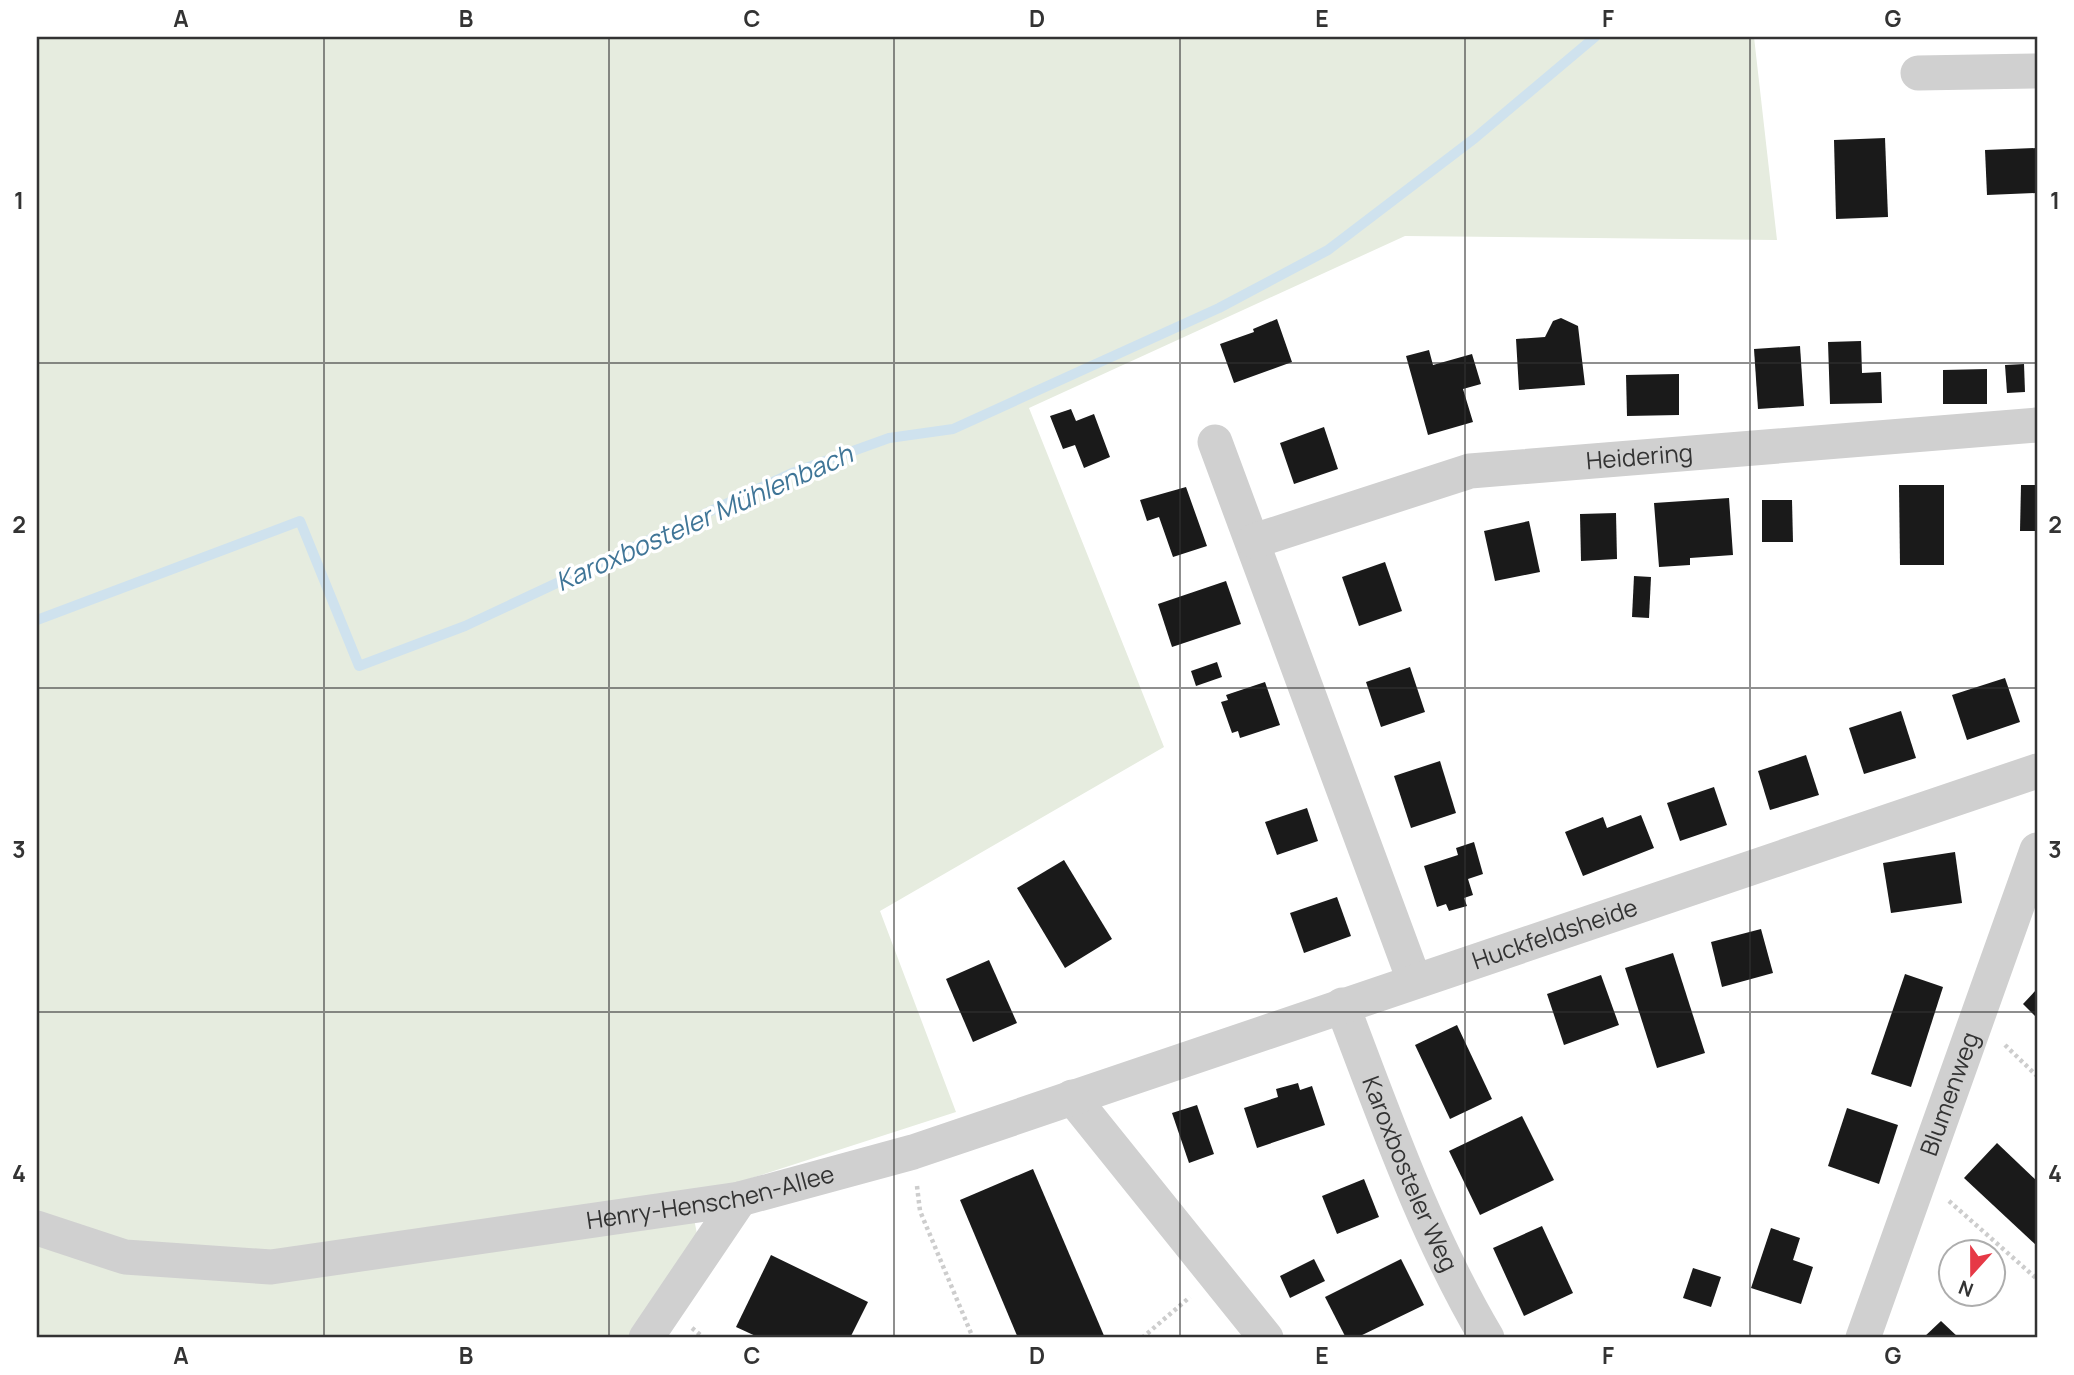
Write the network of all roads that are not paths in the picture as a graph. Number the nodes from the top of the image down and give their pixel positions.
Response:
1 (2037, 71) edge
2 (1918, 73) dead end
3 (2037, 425) edge
4 (1215, 442) dead end
5 (1254, 541) junction
6 (2037, 771) edge
7 (2037, 850) edge
8 (1414, 980) junction
9 (1342, 1005) junction
10 (1072, 1097) junction
11 (740, 1199) junction
12 (37, 1228) edge
13 (646, 1338) edge
14 (1266, 1338) edge
15 (1487, 1338) edge
16 (1863, 1338) edge

1 - 2 street
3 - 5 street, Heidering
4 - 5 street
5 - 8 street
6 - 8 street, Huckfeldsheide
7 - 16 street, Blumenweg
8 - 9 street, Huckfeldsheide
9 - 10 street, Huckfeldsheide
9 - 15 street, Karoxbosteler Weg
10 - 11 street, Henry-Henschen-Allee
10 - 14 street
11 - 12 street, Henry-Henschen-Allee
11 - 13 street

